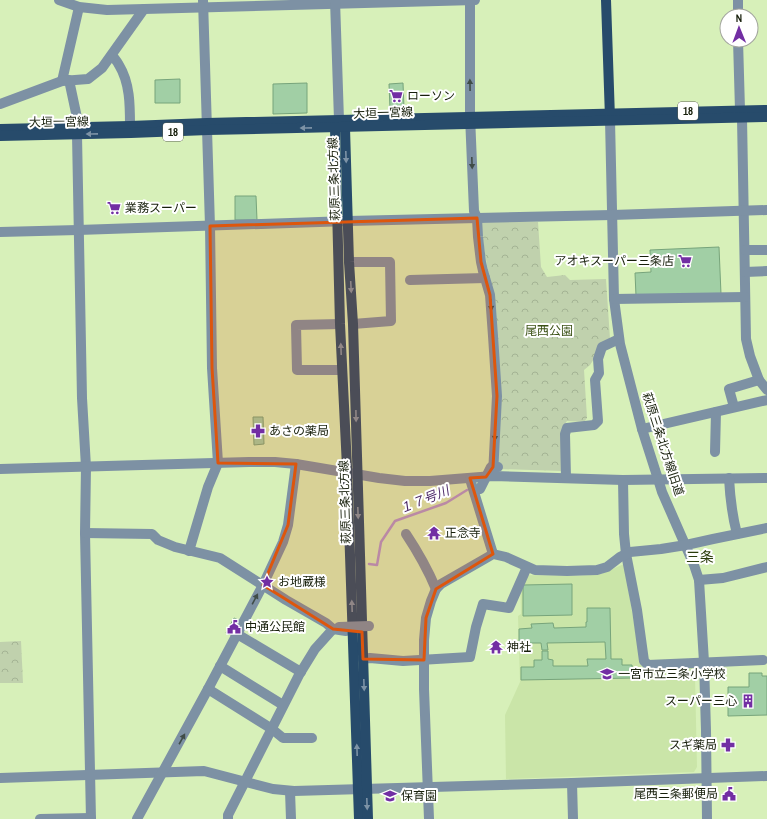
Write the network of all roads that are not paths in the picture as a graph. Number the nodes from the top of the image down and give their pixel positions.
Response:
1 (59, 0) edge
2 (470, 0) edge
3 (475, 0) edge
4 (606, 0) edge
5 (335, 2) edge
6 (74, 4) edge
7 (204, 4) edge
8 (144, 9) junction
9 (738, 48) edge
10 (112, 55) junction
11 (66, 80) junction
12 (0, 104) edge
13 (767, 110) edge
14 (741, 114) junction
15 (610, 117) junction
16 (767, 117) edge
17 (471, 120) junction
18 (340, 125) junction
19 (130, 126) junction
20 (208, 126) junction
21 (0, 128) edge
22 (78, 131) junction
23 (0, 136) edge
24 (743, 210) junction
25 (767, 210) edge
26 (612, 215) junction
27 (477, 218) junction
28 (343, 221) junction
29 (210, 226) junction
30 (78, 230) junction
31 (0, 232) edge
32 (745, 250) junction
33 (767, 250) edge
34 (349, 262) junction
35 (767, 271) edge
36 (745, 272) junction
37 (485, 278) junction
38 (410, 280) dead end
39 (745, 298) junction
40 (614, 299) junction
41 (340, 324) junction
42 (353, 324) junction
43 (619, 339) junction
44 (342, 370) junction
45 (759, 380) junction
46 (767, 390) edge
47 (767, 400) edge
48 (734, 407) junction
49 (716, 412) junction
50 (642, 429) junction
51 (715, 452) dead end
52 (218, 463) junction
53 (296, 464) junction
54 (86, 467) junction
55 (498, 467) dead end
56 (0, 469) edge
57 (352, 473) junction
58 (493, 476) junction
59 (470, 478) junction
60 (566, 478) junction
61 (729, 478) junction
62 (767, 478) edge
63 (658, 479) junction
64 (623, 480) junction
65 (480, 490) dead end
66 (767, 528) edge
67 (85, 533) junction
68 (406, 534) dead end
69 (737, 534) junction
70 (686, 545) junction
71 (188, 551) junction
72 (493, 554) junction
73 (626, 554) junction
74 (527, 567) junction
75 (767, 567) edge
76 (699, 580) junction
77 (263, 585) junction
78 (436, 589) junction
79 (369, 626) dead end
80 (336, 628) junction
81 (352, 632) junction
82 (237, 634) junction
83 (363, 659) junction
84 (424, 660) junction
85 (763, 660) dead end
86 (704, 662) junction
87 (220, 666) junction
88 (301, 672) junction
89 (208, 689) junction
90 (283, 705) junction
91 (272, 729) junction
92 (312, 738) dead end
93 (163, 773) junction
94 (90, 775) junction
95 (767, 776) edge
96 (0, 778) edge
97 (707, 778) junction
98 (246, 782) junction
99 (572, 783) junction
100 (427, 788) junction
101 (363, 789) junction
102 (290, 790) junction
103 (91, 818) edge
104 (40, 819) edge
105 (137, 819) edge
106 (228, 819) edge
107 (291, 819) edge
108 (359, 819) edge
109 (368, 819) edge
110 (429, 819) edge
111 (573, 819) edge
112 (707, 819) edge

1 - 6 street
2 - 3 street
2 - 5 street
17 -> 2 street
4 - 15 main road
5 - 7 street
5 - 18 street
6 - 8 street
6 - 11 street
7 - 8 street
7 - 20 street
8 - 10 street
9 - 14 street
10 - 11 street
10 - 19 street
11 - 12 street
11 - 22 street
13 - 14 main road, 大垣一宮線 / 18
14 - 15 main road, 大垣一宮線 / 18
14 - 16 main road, 大垣一宮線 / 18
14 - 24 street
15 - 17 main road, 大垣一宮線 / 18
15 - 26 street, 萩原三条北方線旧道
17 - 18 main road, 大垣一宮線 / 18
17 -> 27 street
18 - 20 main road, 大垣一宮線 / 18
18 - 28 main road, 萩原三条北方線
19 - 20 main road, 大垣一宮線 / 18
19 - 22 main road, 大垣一宮線 / 18
20 -> 22 main road, 大垣一宮線 / 18
20 - 29 street
21 - 22 main road, 大垣一宮線 / 18
22 - 23 main road, 大垣一宮線 / 18
22 - 30 street
24 - 25 street
24 - 26 street
24 - 32 street
26 - 27 street
26 - 40 street, 萩原三条北方線旧道
27 - 28 street
27 - 37 street
28 - 29 street
28 - 34 main road, 萩原三条北方線
28 - 41 main road, 萩原三条北方線
29 - 30 street
29 - 52 street
30 - 31 street
30 - 54 street
32 - 33 street
32 - 36 street
34 -> 42 main road, 萩原三条北方線
34 - 42 street
35 - 36 street
36 - 39 street
37 - 38 street
37 -> 58 street
39 - 40 street
39 - 45 street
40 - 43 street, 萩原三条北方線旧道
44 -> 41 main road, 萩原三条北方線
41 - 44 street
42 -> 57 main road, 萩原三条北方線
43 - 50 street, 萩原三条北方線旧道
43 - 60 street
44 - 57 main road, 萩原三条北方線
45 - 46 street
45 - 48 street
47 - 48 street
48 - 49 street
49 - 50 street
49 - 51 street
50 - 63 street, 萩原三条北方線旧道
52 - 53 street
52 - 54 street
52 - 71 street
53 - 57 street
53 - 77 street
54 - 56 street
54 - 67 street
55 - 65 street, bridge
57 - 59 street
81 -> 57 main road, 萩原三条北方線
57 -> 83 main road, 萩原三条北方線
58 - 59 street
58 - 60 street
59 - 72 street
60 - 64 street
61 - 62 street
61 - 63 street
61 - 69 street
63 - 64 street
63 - 70 street, 萩原三条北方線旧道
64 - 73 street
66 - 69 street
67 - 71 street
67 - 94 street
68 - 78 street
69 - 70 street
70 - 73 street
70 - 76 street, 萩原三条北方線旧道
71 - 77 street
72 - 74 street
72 - 78 street
73 - 74 street
73 - 86 street
74 - 84 street
75 - 76 street
76 - 86 street, 萩原三条北方線旧道
77 - 80 street
82 -> 77 street
78 - 84 street
79 - 80 street, bridge
80 - 81 street
80 - 88 street
101 -> 81 main road, 萩原三条北方線
82 - 87 street
82 - 88 street
83 - 84 street
83 -> 101 main road, 萩原三条北方線
84 - 100 street
85 - 86 street
86 - 97 street, 萩原三条北方線旧道
87 - 89 street
87 - 90 street
88 - 90 street
89 - 91 street
93 -> 89 street
90 - 91 street
91 - 92 street
91 - 98 street
93 - 94 street
93 - 98 street
93 - 105 street
94 - 96 street
94 - 103 street
95 - 97 street
97 - 99 street
97 - 112 street, 萩原三条北方線旧道
98 - 102 street
98 - 106 street
99 - 100 street
99 - 111 street
100 - 101 street
100 - 110 street
101 - 102 street
101 - 108 main road, 萩原三条北方線
101 -> 109 main road, 萩原三条北方線
102 - 107 street
103 - 104 street

